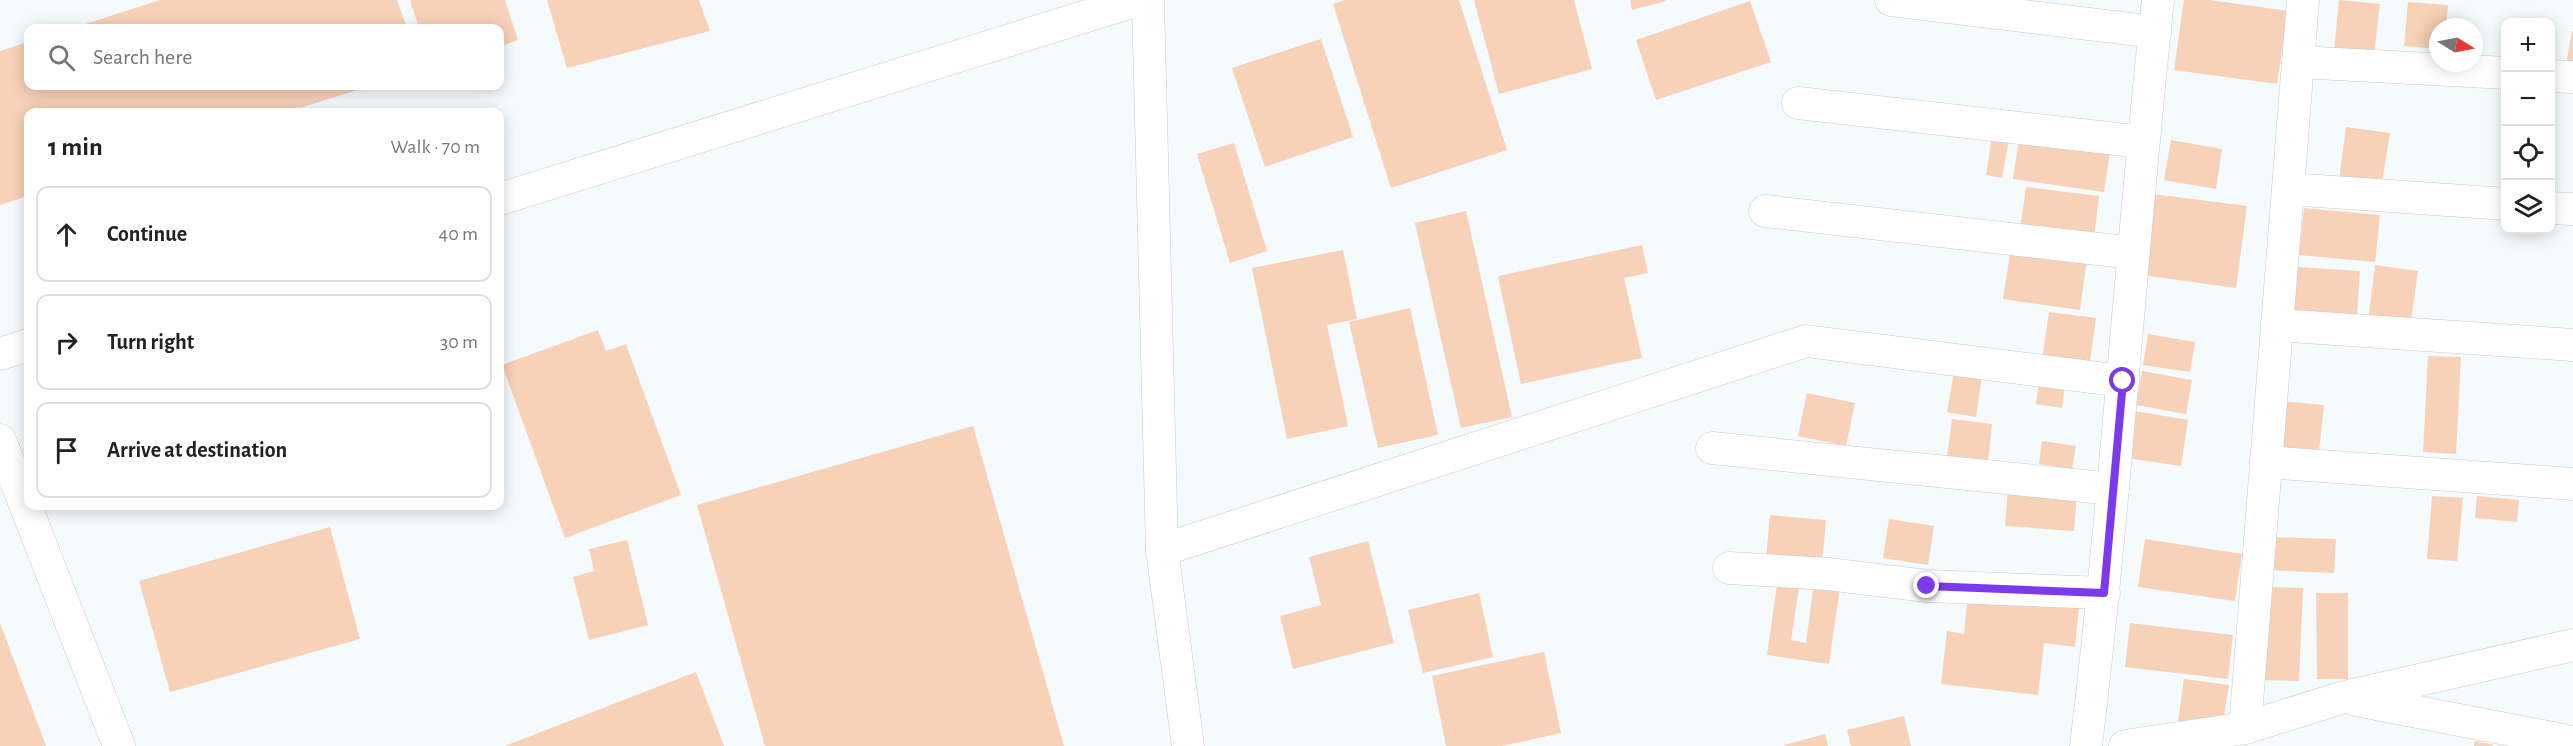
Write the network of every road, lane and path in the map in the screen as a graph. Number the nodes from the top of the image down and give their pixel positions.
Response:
1 (1138, 0) edge
2 (1148, 0) edge
3 (1891, 0) edge
4 (2158, 0) edge
5 (2303, 0) edge
6 (2154, 32) junction
7 (2298, 62) junction
8 (2501, 73) edge
9 (2555, 76) edge
10 (2573, 77) edge
11 (1798, 103) dead end
12 (2143, 142) junction
13 (2289, 189) junction
14 (504, 198) edge
15 (2501, 204) edge
16 (2555, 208) edge
17 (2573, 209) edge
18 (1765, 211) dead end
19 (2133, 253) junction
20 (2277, 325) junction
21 (2573, 345) edge
22 (24, 346) edge
23 (0, 354) edge
24 (2123, 381) junction
25 (0, 440) edge
26 (1712, 448) dead end
27 (2266, 462) junction
28 (2573, 484) edge
29 (2113, 489) junction
30 (24, 502) edge
31 (27, 510) edge
32 (1162, 550) junction
33 (1729, 568) dead end
34 (2104, 593) junction
35 (2573, 645) edge
36 (2344, 697) junction
37 (2245, 728) junction
38 (2573, 742) edge
39 (119, 746) edge
40 (1188, 746) edge
41 (2086, 746) edge
42 (2125, 746) edge

1 - 14 street
2 - 32 street
3 - 6 street
4 - 6 street
5 - 7 street
6 - 12 street
7 - 8 street
7 - 13 street
9 - 10 street
11 - 12 street
12 - 19 street
13 - 15 street
13 - 20 street
16 - 17 street
18 - 19 street
19 - 24 street
20 - 21 street
20 - 27 street
22 - 23 street
24 - 29 street
24 - 32 street
25 - 30 street
26 - 29 street
27 - 28 street
27 - 37 street
29 - 34 street
31 - 39 street
32 - 40 street
33 - 34 street
34 - 41 street
35 - 36 street
36 - 37 street
36 - 38 street
37 - 42 street

